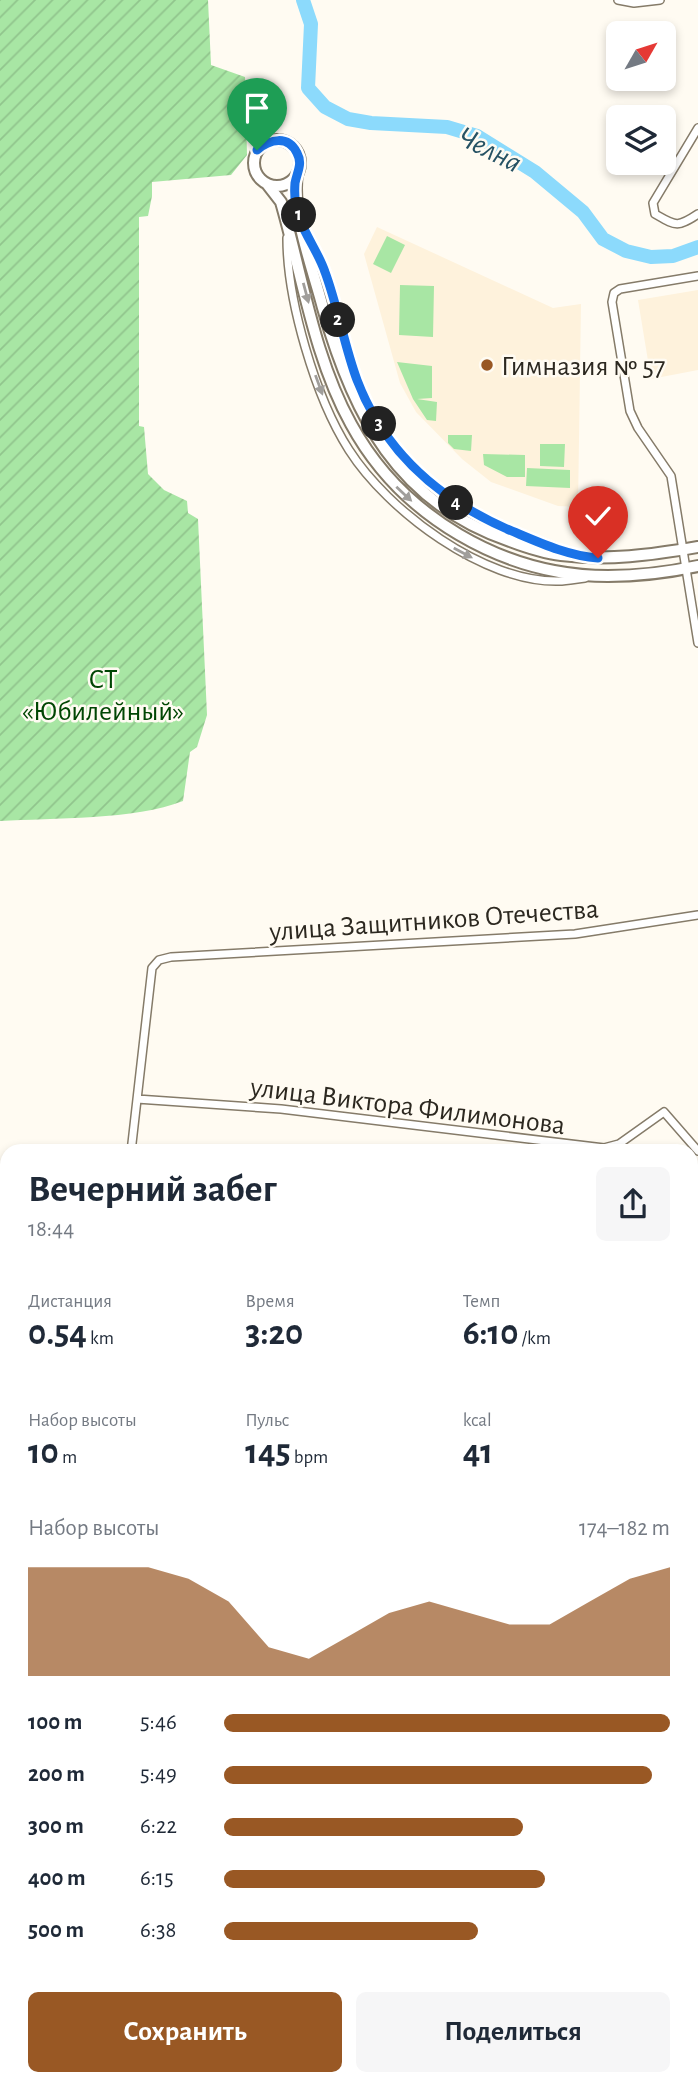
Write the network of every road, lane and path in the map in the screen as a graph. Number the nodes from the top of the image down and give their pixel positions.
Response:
1 (618, 0) edge
2 (660, 0) edge
3 (698, 128) edge
4 (297, 174) junction
5 (267, 184) junction
6 (698, 214) edge
7 (698, 276) edge
8 (698, 547) edge
9 (683, 550) junction
10 (698, 566) edge
11 (686, 568) junction
12 (698, 643) edge
13 (698, 915) edge
14 (137, 1099) junction
15 (132, 1144) edge
16 (571, 1144) edge
17 (619, 1144) edge
18 (692, 1144) edge

1 - 2 street
3 - 6 street
4 - 5 main road
4 - 5 main road
4 - 9 main road
5 -> 11 main road
7 - 9 street
8 - 9 main road
9 - 11 street
10 - 11 main road
11 - 12 street
13 - 14 street, улица Защитников Отечества
14 - 15 street
14 - 16 street, улица Виктора Филимонова
17 - 18 street, улица Виктора Филимонова

